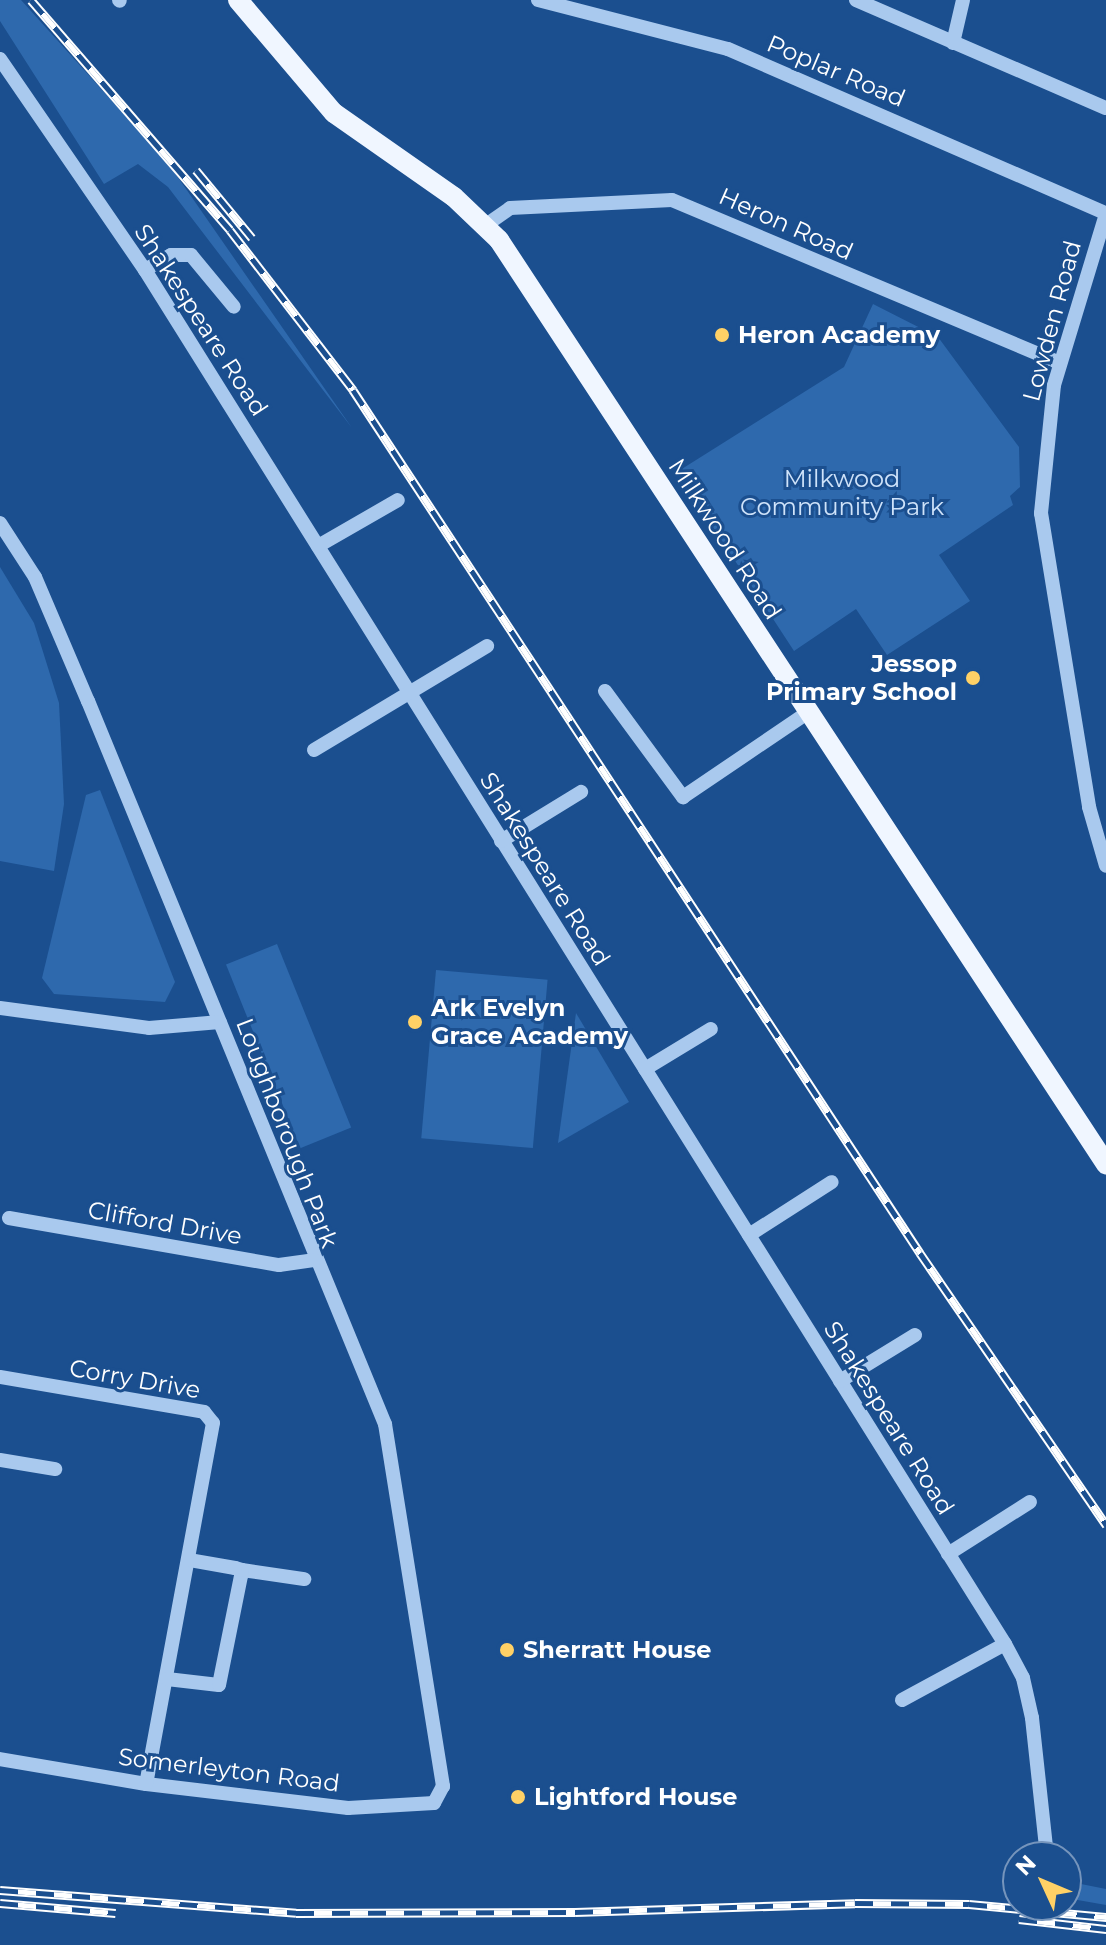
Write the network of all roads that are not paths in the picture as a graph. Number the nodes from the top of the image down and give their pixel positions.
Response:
1 (238, 0) edge
2 (538, 0) edge
3 (856, 0) edge
4 (963, 0) edge
5 (953, 43) junction
6 (0, 59) edge
7 (1106, 108) edge
8 (1106, 214) edge
9 (486, 225) junction
10 (145, 270) junction
11 (234, 307) dead end
12 (1059, 363) junction
13 (398, 500) dead end
14 (0, 523) edge
15 (318, 546) junction
16 (487, 646) dead end
17 (605, 691) dead end
18 (409, 693) junction
19 (807, 713) junction
20 (314, 750) dead end
21 (581, 792) dead end
22 (501, 841) junction
23 (1106, 866) edge
24 (0, 1008) edge
25 (220, 1022) junction
26 (711, 1029) dead end
27 (645, 1069) junction
28 (1106, 1164) edge
29 (832, 1182) dead end
30 (9, 1218) dead end
31 (749, 1235) junction
32 (314, 1260) junction
33 (915, 1335) dead end
34 (0, 1377) edge
35 (840, 1381) junction
36 (0, 1460) edge
37 (55, 1469) dead end
38 (1030, 1502) dead end
39 (948, 1554) junction
40 (189, 1560) junction
41 (242, 1570) junction
42 (304, 1579) dead end
43 (1005, 1644) junction
44 (167, 1679) junction
45 (902, 1700) dead end
46 (0, 1759) edge
47 (146, 1784) junction
48 (443, 1786) joint
49 (1045, 1841) edge

1 - 9 main road, Milkwood Road
2 - 8 street, Poplar Road
3 - 5 street
4 - 5 street
5 - 7 street
6 - 10 street, Shakespeare Road
8 - 12 street, Lowden Road
9 - 12 street, Heron Road
9 - 19 main road, Milkwood Road
10 - 11 street
10 - 15 street, Shakespeare Road
12 - 23 street, Lowden Road
13 - 15 street
14 - 25 street, Loughborough Park
15 - 18 street, Shakespeare Road
16 - 18 street
17 - 19 street
18 - 20 street
18 - 22 street, Shakespeare Road
19 - 28 main road, Milkwood Road
21 - 22 street
22 - 27 street, Shakespeare Road
24 - 25 street
25 - 32 street, Loughborough Park
26 - 27 street
27 - 31 street, Shakespeare Road
29 - 31 street
30 - 32 street, Clifford Drive
31 - 35 street, Shakespeare Road
32 - 48 street, Loughborough Park
33 - 35 street
34 - 40 street, Corry Drive
35 - 39 street, Shakespeare Road
36 - 37 street
38 - 39 street
39 - 43 street, Shakespeare Road
40 - 41 street
40 - 44 street, Corry Drive
41 - 42 street
41 - 44 street
43 - 45 street
43 - 49 street, Shakespeare Road
44 - 47 street, Corry Drive
46 - 47 street, Somerleyton Road
47 - 48 street, Somerleyton Road

